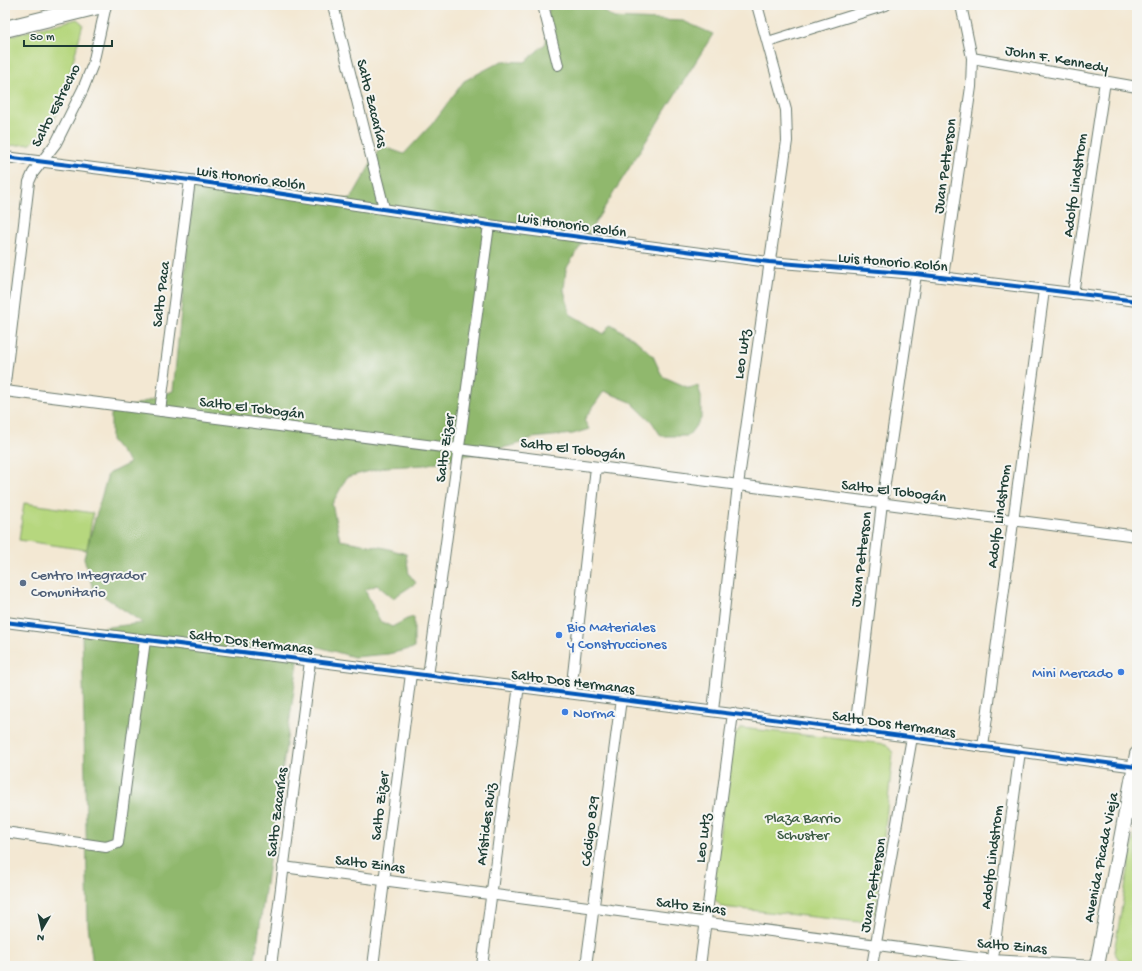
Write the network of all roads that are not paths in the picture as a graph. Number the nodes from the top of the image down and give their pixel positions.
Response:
1 (102, 5) edge
2 (106, 5) edge
3 (333, 5) edge
4 (543, 5) edge
5 (757, 5) edge
6 (886, 5) edge
7 (961, 5) edge
8 (5, 29) edge
9 (768, 42) junction
10 (972, 58) junction
11 (558, 65) dead end
12 (1105, 81) junction
13 (1137, 87) edge
14 (5, 157) edge
15 (42, 162) junction
16 (190, 180) junction
17 (384, 208) junction
18 (489, 225) junction
19 (769, 262) junction
20 (916, 274) junction
21 (943, 277) junction
22 (1044, 290) junction
23 (1073, 294) junction
24 (1137, 301) edge
25 (5, 383) edge
26 (5, 391) edge
27 (160, 411) junction
28 (459, 449) junction
29 (596, 467) junction
30 (738, 485) junction
31 (882, 503) junction
32 (1012, 520) junction
33 (1137, 536) edge
34 (5, 622) edge
35 (145, 640) junction
36 (310, 661) junction
37 (411, 674) junction
38 (428, 676) junction
39 (519, 686) junction
40 (571, 693) junction
41 (621, 699) junction
42 (713, 711) junction
43 (733, 713) junction
44 (855, 730) junction
45 (912, 737) junction
46 (983, 747) junction
47 (1020, 752) junction
48 (1136, 763) edge
49 (5, 832) edge
50 (283, 867) junction
51 (384, 880) junction
52 (491, 894) junction
53 (594, 908) junction
54 (706, 922) junction
55 (876, 944) junction
56 (992, 963) edge
57 (270, 966) edge
58 (373, 966) edge
59 (482, 966) edge
60 (586, 966) edge
61 (700, 966) edge
62 (872, 966) edge
63 (1096, 966) edge

1 - 8 main road
2 - 15 street, Salto Estrecho
3 - 17 street, Salto Zacarías
4 - 11 street
5 - 9 street, Leo Lutz
6 - 9 street
7 - 10 street, Juan Petterson
9 - 19 street, Leo Lutz
10 - 12 street, John F. Kennedy
10 - 21 street, Juan Petterson
12 - 13 street, John F. Kennedy
12 - 23 street, Adolfo Lindstrom
14 - 15 street, Luis Honorio Rolón
15 - 16 street, Luis Honorio Rolón
15 - 25 street, Salto Estrecho
16 - 17 street, Luis Honorio Rolón
16 - 27 street, Salto Paca
17 - 18 street, Luis Honorio Rolón
18 - 19 street, Luis Honorio Rolón
18 - 28 street, Salto Zizer
19 - 20 street, Luis Honorio Rolón
19 - 30 street, Leo Lutz
20 - 21 street, Luis Honorio Rolón
20 - 31 street, Juan Petterson
21 - 22 street, Luis Honorio Rolón
22 - 23 street, Luis Honorio Rolón
22 - 32 street, Adolfo Lindstrom
23 - 24 street, Luis Honorio Rolón
26 - 27 street, Salto El Tobogán
27 - 28 street, Salto El Tobogán
28 - 29 street, Salto El Tobogán
28 - 38 street, Salto Zizer
29 - 30 street, Salto El Tobogán
29 - 40 street
30 - 31 street, Salto El Tobogán
30 - 42 street, Leo Lutz
31 - 32 street, Salto El Tobogán
31 - 44 street, Juan Petterson
32 - 33 street, Salto El Tobogán
32 - 46 street, Adolfo Lindstrom
34 - 35 street, Salto Dos Hermanas
35 - 36 street, Salto Dos Hermanas
35 - 49 street
36 - 37 street, Salto Dos Hermanas
36 - 50 street, Salto Zacarías
37 - 38 street, Salto Dos Hermanas
37 - 51 street, Salto Zizer
38 - 39 street, Salto Dos Hermanas
39 - 40 street, Salto Dos Hermanas
39 - 52 street, Arístides Ruiz
40 - 41 street, Salto Dos Hermanas
41 - 42 street, Salto Dos Hermanas
41 - 53 street, Código 829
42 - 43 street, Salto Dos Hermanas
43 - 44 street, Salto Dos Hermanas
43 - 54 street, Leo Lutz
44 - 45 street, Salto Dos Hermanas
45 - 46 street, Salto Dos Hermanas
45 - 55 street, Juan Petterson
46 - 47 street, Salto Dos Hermanas
47 - 48 street, Salto Dos Hermanas
47 - 56 street, Adolfo Lindstrom
48 - 63 street, Avenida Picada Vieja
50 - 51 street, Salto Zinas
50 - 57 street, Salto Zacarías
51 - 52 street, Salto Zinas
51 - 58 street, Salto Zizer
52 - 53 street, Salto Zinas
52 - 59 street, Arístides Ruiz
53 - 54 street, Salto Zinas
53 - 60 street, Código 829
54 - 55 street, Salto Zinas
54 - 61 street, Leo Lutz
55 - 56 street, Salto Zinas
55 - 62 street, Juan Petterson
56 - 63 street, Salto Zinas

